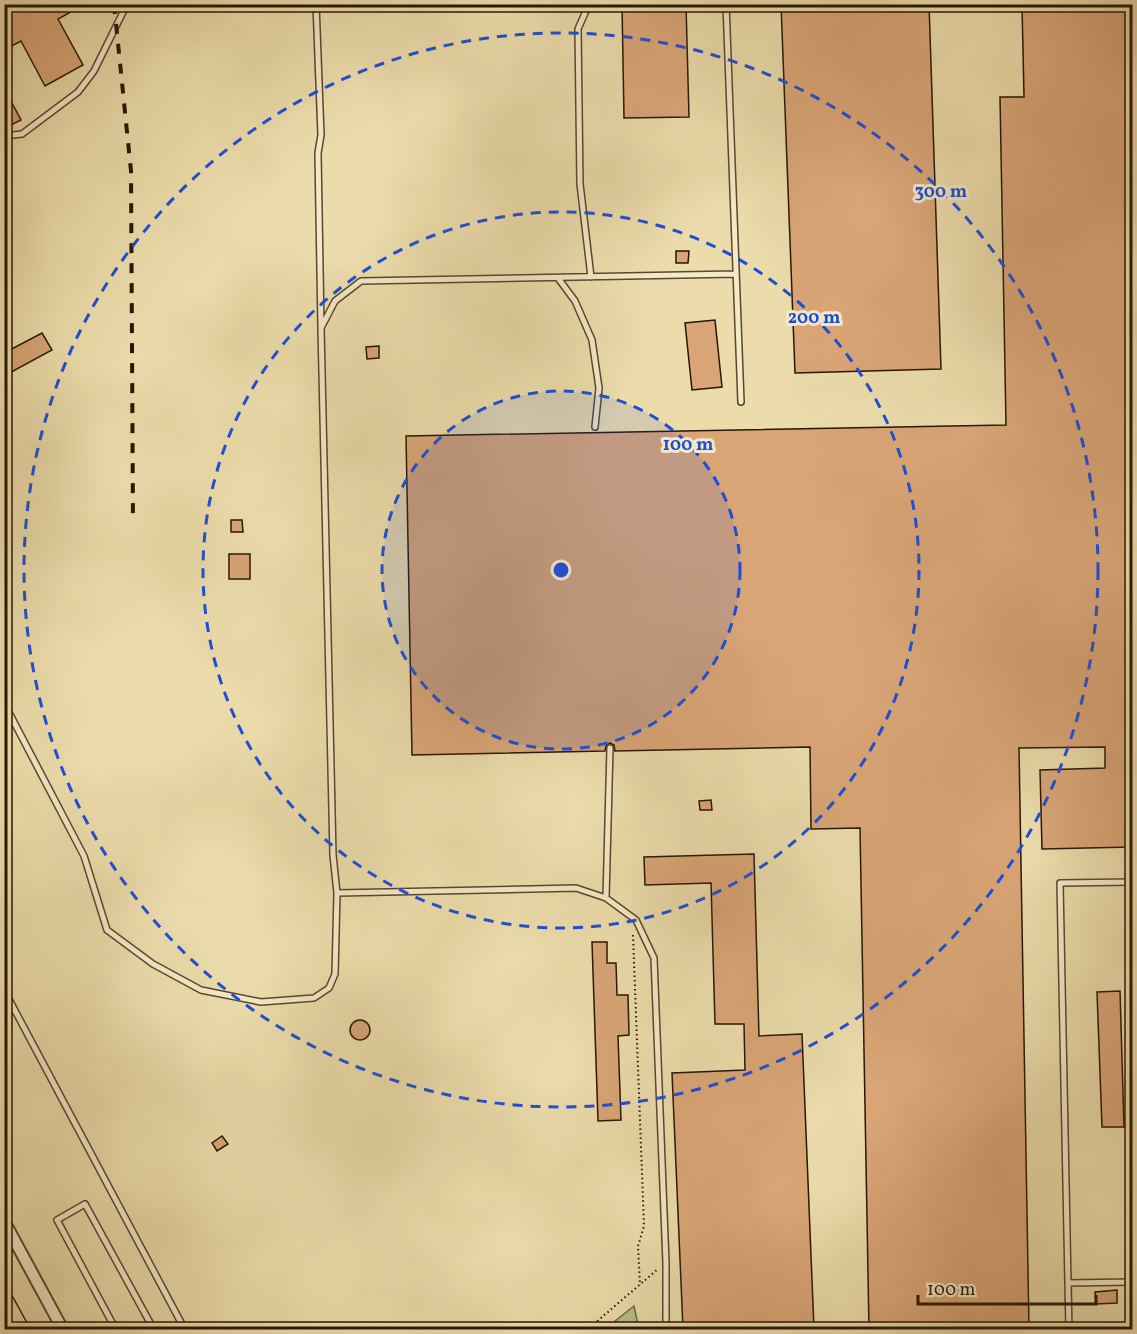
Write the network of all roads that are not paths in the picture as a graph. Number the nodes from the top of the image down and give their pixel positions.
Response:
1 (127, 4) edge
2 (316, 4) edge
3 (589, 4) edge
4 (726, 4) edge
5 (4, 136) edge
6 (735, 274) junction
7 (591, 277) junction
8 (558, 278) junction
9 (321, 328) junction
10 (741, 402) dead end
11 (595, 427) dead end
12 (4, 704) edge
13 (610, 748) dead end
14 (1132, 882) edge
15 (337, 894) junction
16 (606, 898) junction
17 (4, 990) edge
18 (4, 1221) edge
19 (1132, 1282) edge
20 (1068, 1283) junction
21 (666, 1326) edge
22 (63, 1329) edge
23 (116, 1329) edge
24 (154, 1329) edge
25 (185, 1329) edge
26 (1069, 1329) edge

1 - 5 lane
2 - 9 lane
3 - 7 lane
4 - 6 lane
6 - 7 lane
6 - 10 lane
7 - 8 lane
8 - 9 lane
8 - 11 lane
9 - 15 lane
12 - 15 lane
13 - 16 lane
14 - 20 lane
15 - 16 lane
16 - 21 lane
17 - 25 lane
18 - 22 street
19 - 20 lane
20 - 26 lane
23 - 24 lane

